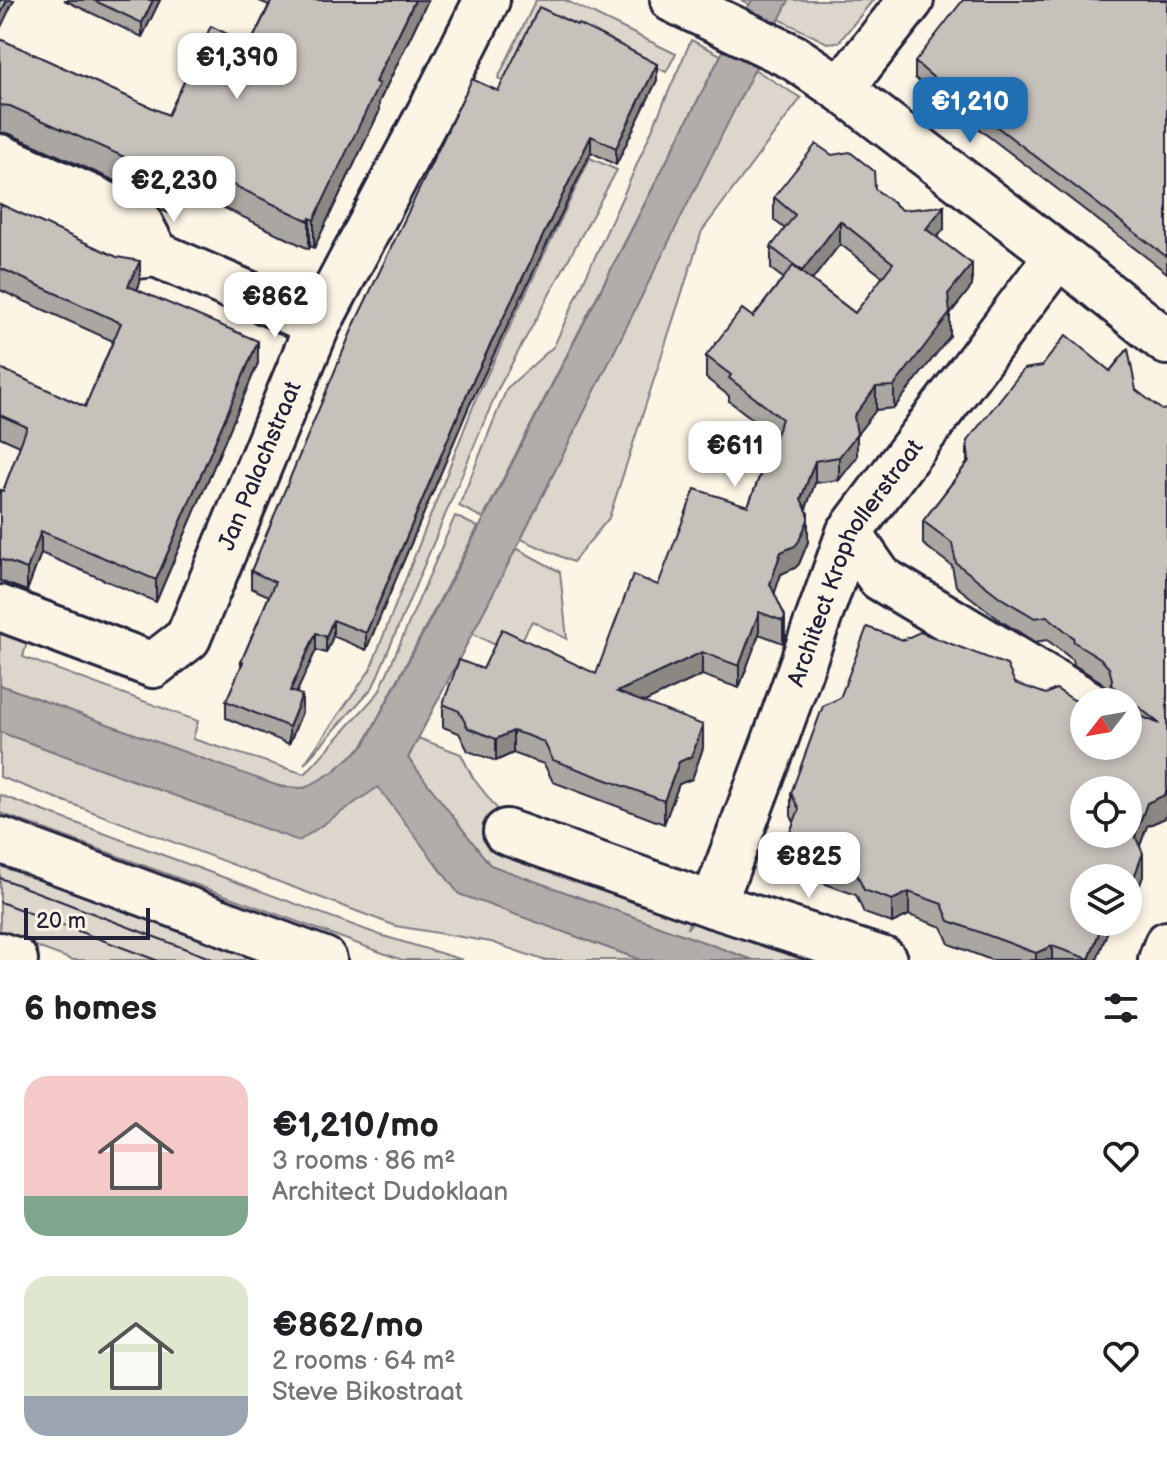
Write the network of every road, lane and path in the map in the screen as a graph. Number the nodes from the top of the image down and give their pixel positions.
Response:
1 (487, 0) edge
2 (911, 0) edge
3 (698, 12) edge
4 (841, 89) junction
5 (0, 157) edge
6 (0, 199) edge
7 (156, 254) junction
8 (1058, 255) junction
9 (318, 324) junction
10 (1167, 342) edge
11 (849, 533) junction
12 (0, 608) edge
13 (1070, 692) edge
14 (506, 832) dead end
15 (0, 840) edge
16 (713, 905) junction
17 (1167, 944) edge
18 (0, 955) edge
19 (15, 960) edge
20 (324, 960) edge
21 (884, 960) edge
22 (1161, 960) edge

1 - 9 street, Jan Palachstraat
2 - 4 street
3 - 4 street
4 - 8 street
5 - 7 street
6 - 7 street
7 - 9 street
8 - 10 street
8 - 11 street, Architect Krophollerstraat
9 - 12 street, Jan Palachstraat
11 - 13 street
11 - 16 street, Architect Krophollerstraat
14 - 16 street
15 - 20 street
16 - 21 street
17 - 22 street
18 - 19 street

